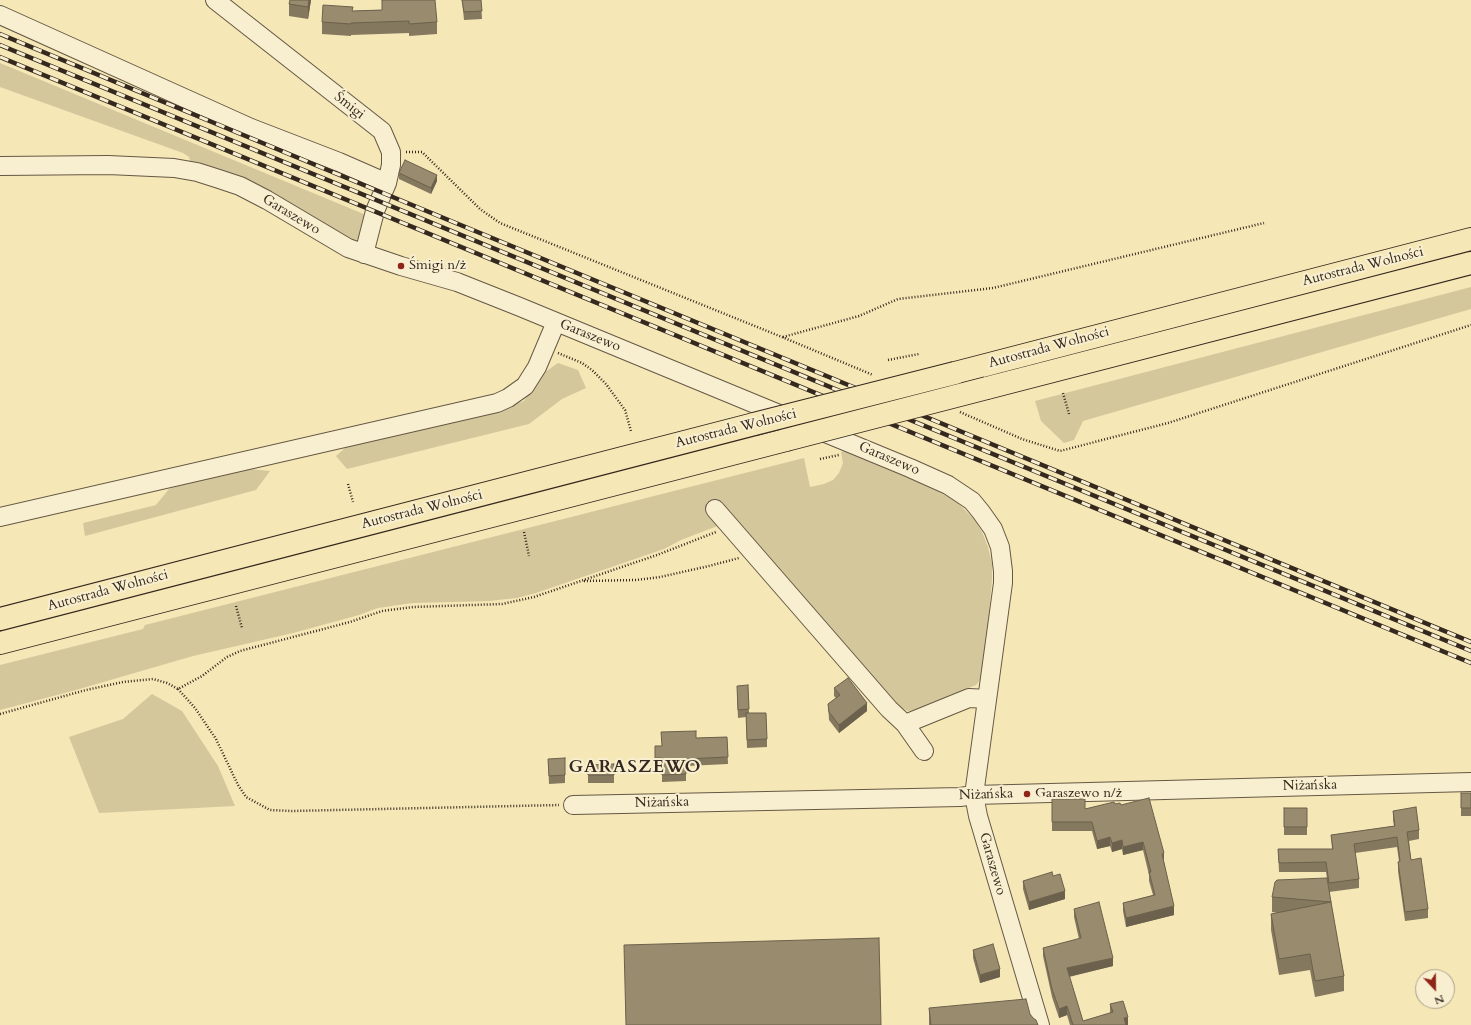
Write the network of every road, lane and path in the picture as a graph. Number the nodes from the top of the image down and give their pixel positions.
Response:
1 (215, 0) edge
2 (0, 15) edge
3 (391, 152) junction
4 (0, 166) edge
5 (387, 183) junction
6 (1264, 223) dead end
7 (1471, 239) edge
8 (364, 254) junction
9 (1471, 263) edge
10 (556, 322) junction
11 (1471, 325) edge
12 (782, 337) junction
13 (545, 347) junction
14 (919, 354) dead end
15 (888, 360) dead end
16 (876, 376) dead end
17 (1063, 392) dead end
18 (956, 411) dead end
19 (1069, 414) dead end
20 (631, 431) dead end
21 (842, 454) dead end
22 (820, 459) dead end
23 (348, 484) dead end
24 (353, 502) dead end
25 (714, 509) dead end
26 (0, 517) edge
27 (732, 530) junction
28 (524, 532) dead end
29 (752, 552) junction
30 (529, 556) dead end
31 (581, 582) junction
32 (236, 606) dead end
33 (0, 619) edge
34 (242, 628) dead end
35 (0, 643) edge
36 (178, 689) junction
37 (987, 699) junction
38 (0, 714) edge
39 (905, 724) junction
40 (924, 751) dead end
41 (1471, 782) edge
42 (974, 795) junction
43 (573, 805) joint
44 (1040, 1025) edge

1 - 3 street, Śmigi
2 - 5 street
3 - 5 street, Śmigi
3 - 12 path
4 - 8 street, Garaszewo
5 - 8 street, Śmigi
6 - 12 path
7 - 33 highway, Autostrada Wolności, bridge
8 - 10 street, Garaszewo
9 - 35 highway, Autostrada Wolności, bridge
10 - 13 street
10 - 37 street, Garaszewo
11 - 18 path
12 - 16 path
13 - 20 path
13 - 26 street
14 - 15 path
17 - 19 path
21 - 22 path
23 - 24 path
25 - 27 street
27 - 29 street
27 - 31 path
28 - 30 path
29 - 31 path
29 - 39 street
31 - 36 path
32 - 34 path
36 - 38 path
36 - 43 path
37 - 39 street
37 - 42 street, Garaszewo
39 - 40 street
41 - 42 street, Niżańska
42 - 43 street, Niżańska
42 - 44 street, Garaszewo

